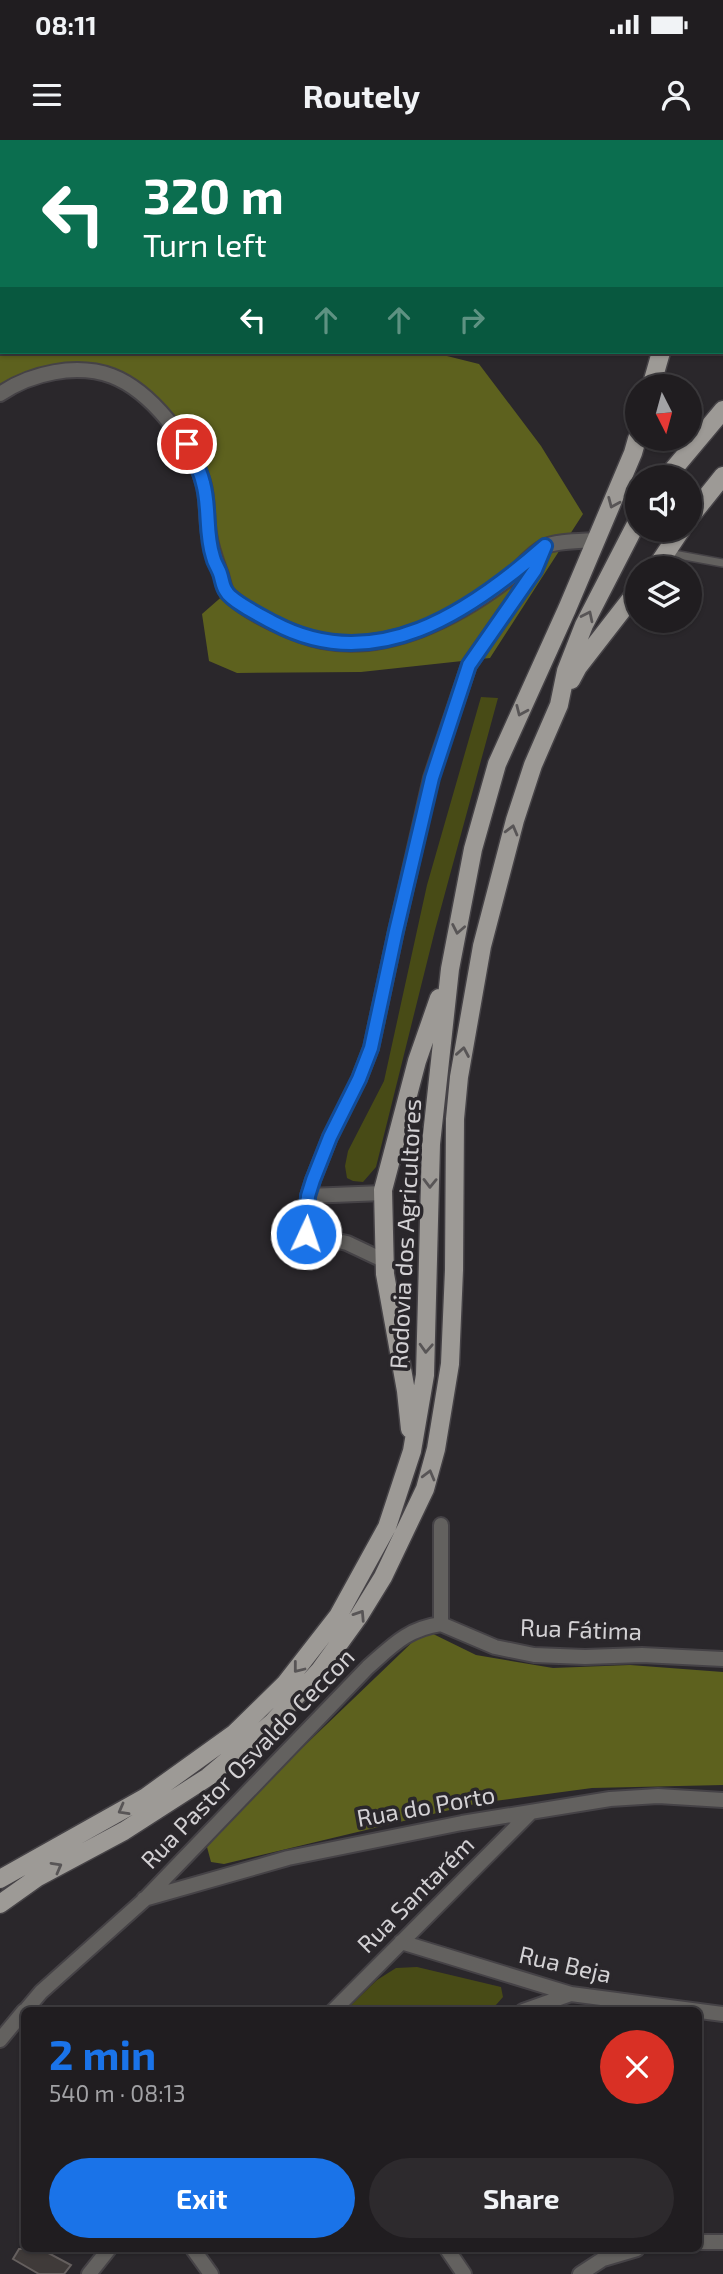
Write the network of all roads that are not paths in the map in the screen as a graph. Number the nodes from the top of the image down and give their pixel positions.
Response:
1 (661, 354) edge
2 (655, 374) edge
3 (0, 394) edge
4 (723, 404) edge
5 (718, 416) edge
6 (633, 452) edge
7 (677, 465) edge
8 (723, 476) edge
9 (702, 502) edge
10 (596, 540) junction
11 (627, 542) edge
12 (674, 542) edge
13 (545, 546) junction
14 (668, 553) junction
15 (666, 556) edge
16 (723, 563) edge
17 (625, 607) edge
18 (559, 705) junction
19 (450, 969) junction
20 (383, 1193) junction
21 (308, 1196) junction
22 (384, 1261) junction
23 (412, 1451) junction
24 (441, 1525) dead end
25 (442, 1624) junction
26 (723, 1659) edge
27 (723, 1800) edge
28 (531, 1812) junction
29 (0, 1879) edge
30 (144, 1900) junction
31 (0, 1904) edge
32 (401, 1942) junction
33 (571, 1994) junction
34 (28, 2007) edge
35 (337, 2007) edge
36 (534, 2007) edge
37 (670, 2007) edge
38 (702, 2011) edge
39 (723, 2014) edge
40 (21, 2016) edge
41 (0, 2040) edge
42 (702, 2242) edge
43 (723, 2242) edge
44 (107, 2252) edge
45 (195, 2252) edge
46 (449, 2252) edge
47 (627, 2252) edge
48 (89, 2274) edge
49 (211, 2274) edge
50 (464, 2274) edge
51 (580, 2274) edge

1 - 2 main road
3 - 13 street
4 - 5 main road
5 - 7 main road
6 -> 10 main road, Rodovia dos Agricultores
8 - 9 main road
10 - 13 street
10 -> 19 main road, Rodovia dos Agricultores
18 -> 11 main road, Rodovia dos Agricultores
12 - 14 main road
13 - 21 street
14 - 15 main road
14 - 16 lane
17 - 18 main road
31 -> 18 main road, Rodovia dos Agricultores
19 - 20 main road
19 -> 23 main road, Rodovia dos Agricultores
20 - 21 street
20 - 22 main road
21 - 22 street
22 - 23 main road
23 -> 29 main road, Rodovia dos Agricultores
24 - 25 street
25 - 26 street, Rua Fátima
25 - 30 street, Rua Pastor Osvaldo Ceccon
27 - 28 street, Rua do Porto
28 - 30 street, Rua do Porto
28 - 32 street, Rua Santarém
30 - 34 street, Rua Pastor Osvaldo Ceccon
32 - 33 street, Rua Beja
32 - 35 street, Rua Santarém
33 - 36 street
33 - 37 street, Rua Beja
38 - 39 street, Rua Beja
40 - 41 street, Rua Pastor Osvaldo Ceccon
42 - 43 street
44 - 48 street
45 - 49 street
46 - 50 street
47 - 51 street

